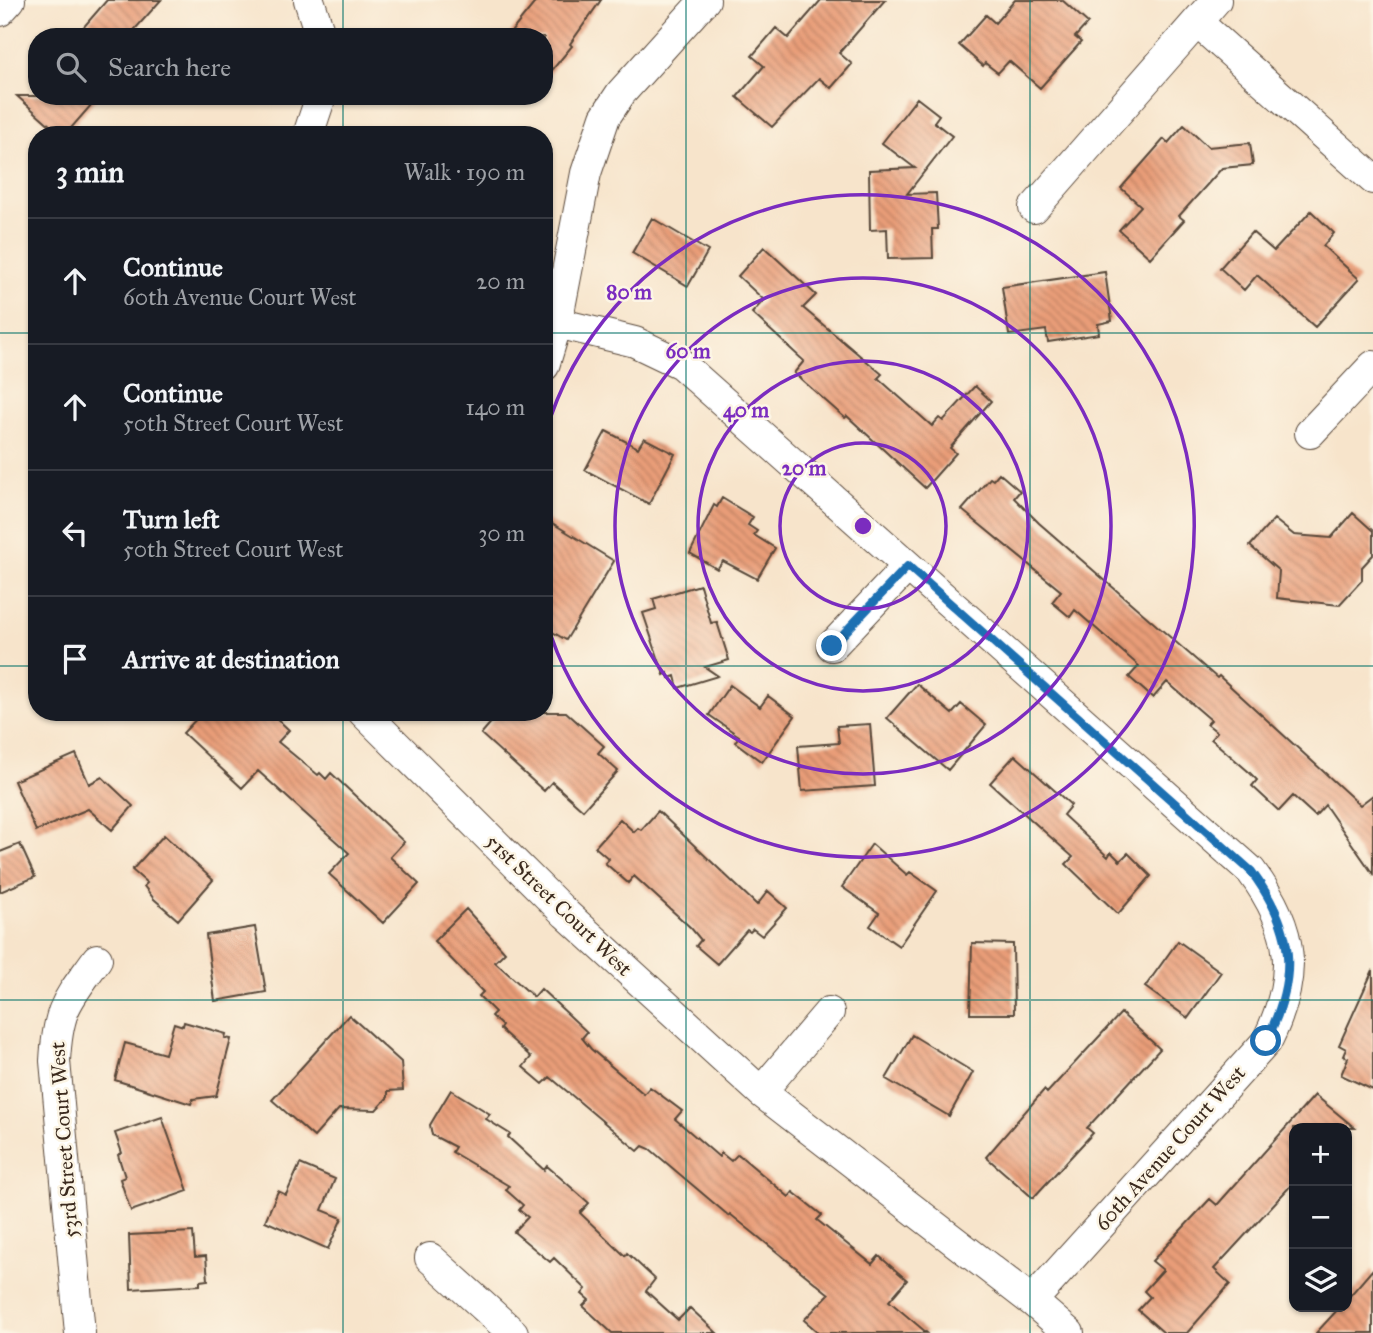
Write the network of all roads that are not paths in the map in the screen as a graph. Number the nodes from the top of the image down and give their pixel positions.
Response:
1 (10, 0) edge
2 (309, 0) edge
3 (705, 0) edge
4 (0, 11) edge
5 (1206, 11) edge
6 (318, 28) edge
7 (318, 105) edge
8 (310, 126) edge
9 (1373, 179) edge
10 (1034, 208) dead end
11 (557, 323) junction
12 (553, 336) edge
13 (1373, 366) edge
14 (1310, 433) dead end
15 (908, 566) junction
16 (832, 646) dead end
17 (372, 721) edge
18 (97, 959) dead end
19 (829, 1012) dead end
20 (761, 1092) junction
21 (430, 1258) dead end
22 (1032, 1301) junction
23 (80, 1333) edge
24 (513, 1333) edge
25 (1069, 1333) edge

1 - 4 street
2 - 6 street
3 - 11 street
5 - 9 street
5 - 10 street
7 - 8 street
11 - 12 street
11 - 15 street, 60th Avenue Court West
13 - 14 street
15 - 16 street
15 - 22 street, 60th Avenue Court West
17 - 20 street, 51st Street Court West
18 - 23 street, 53rd Street Court West
19 - 20 street
20 - 22 street, 51st Street Court West
21 - 24 street
22 - 25 street, 51st Street Court West

